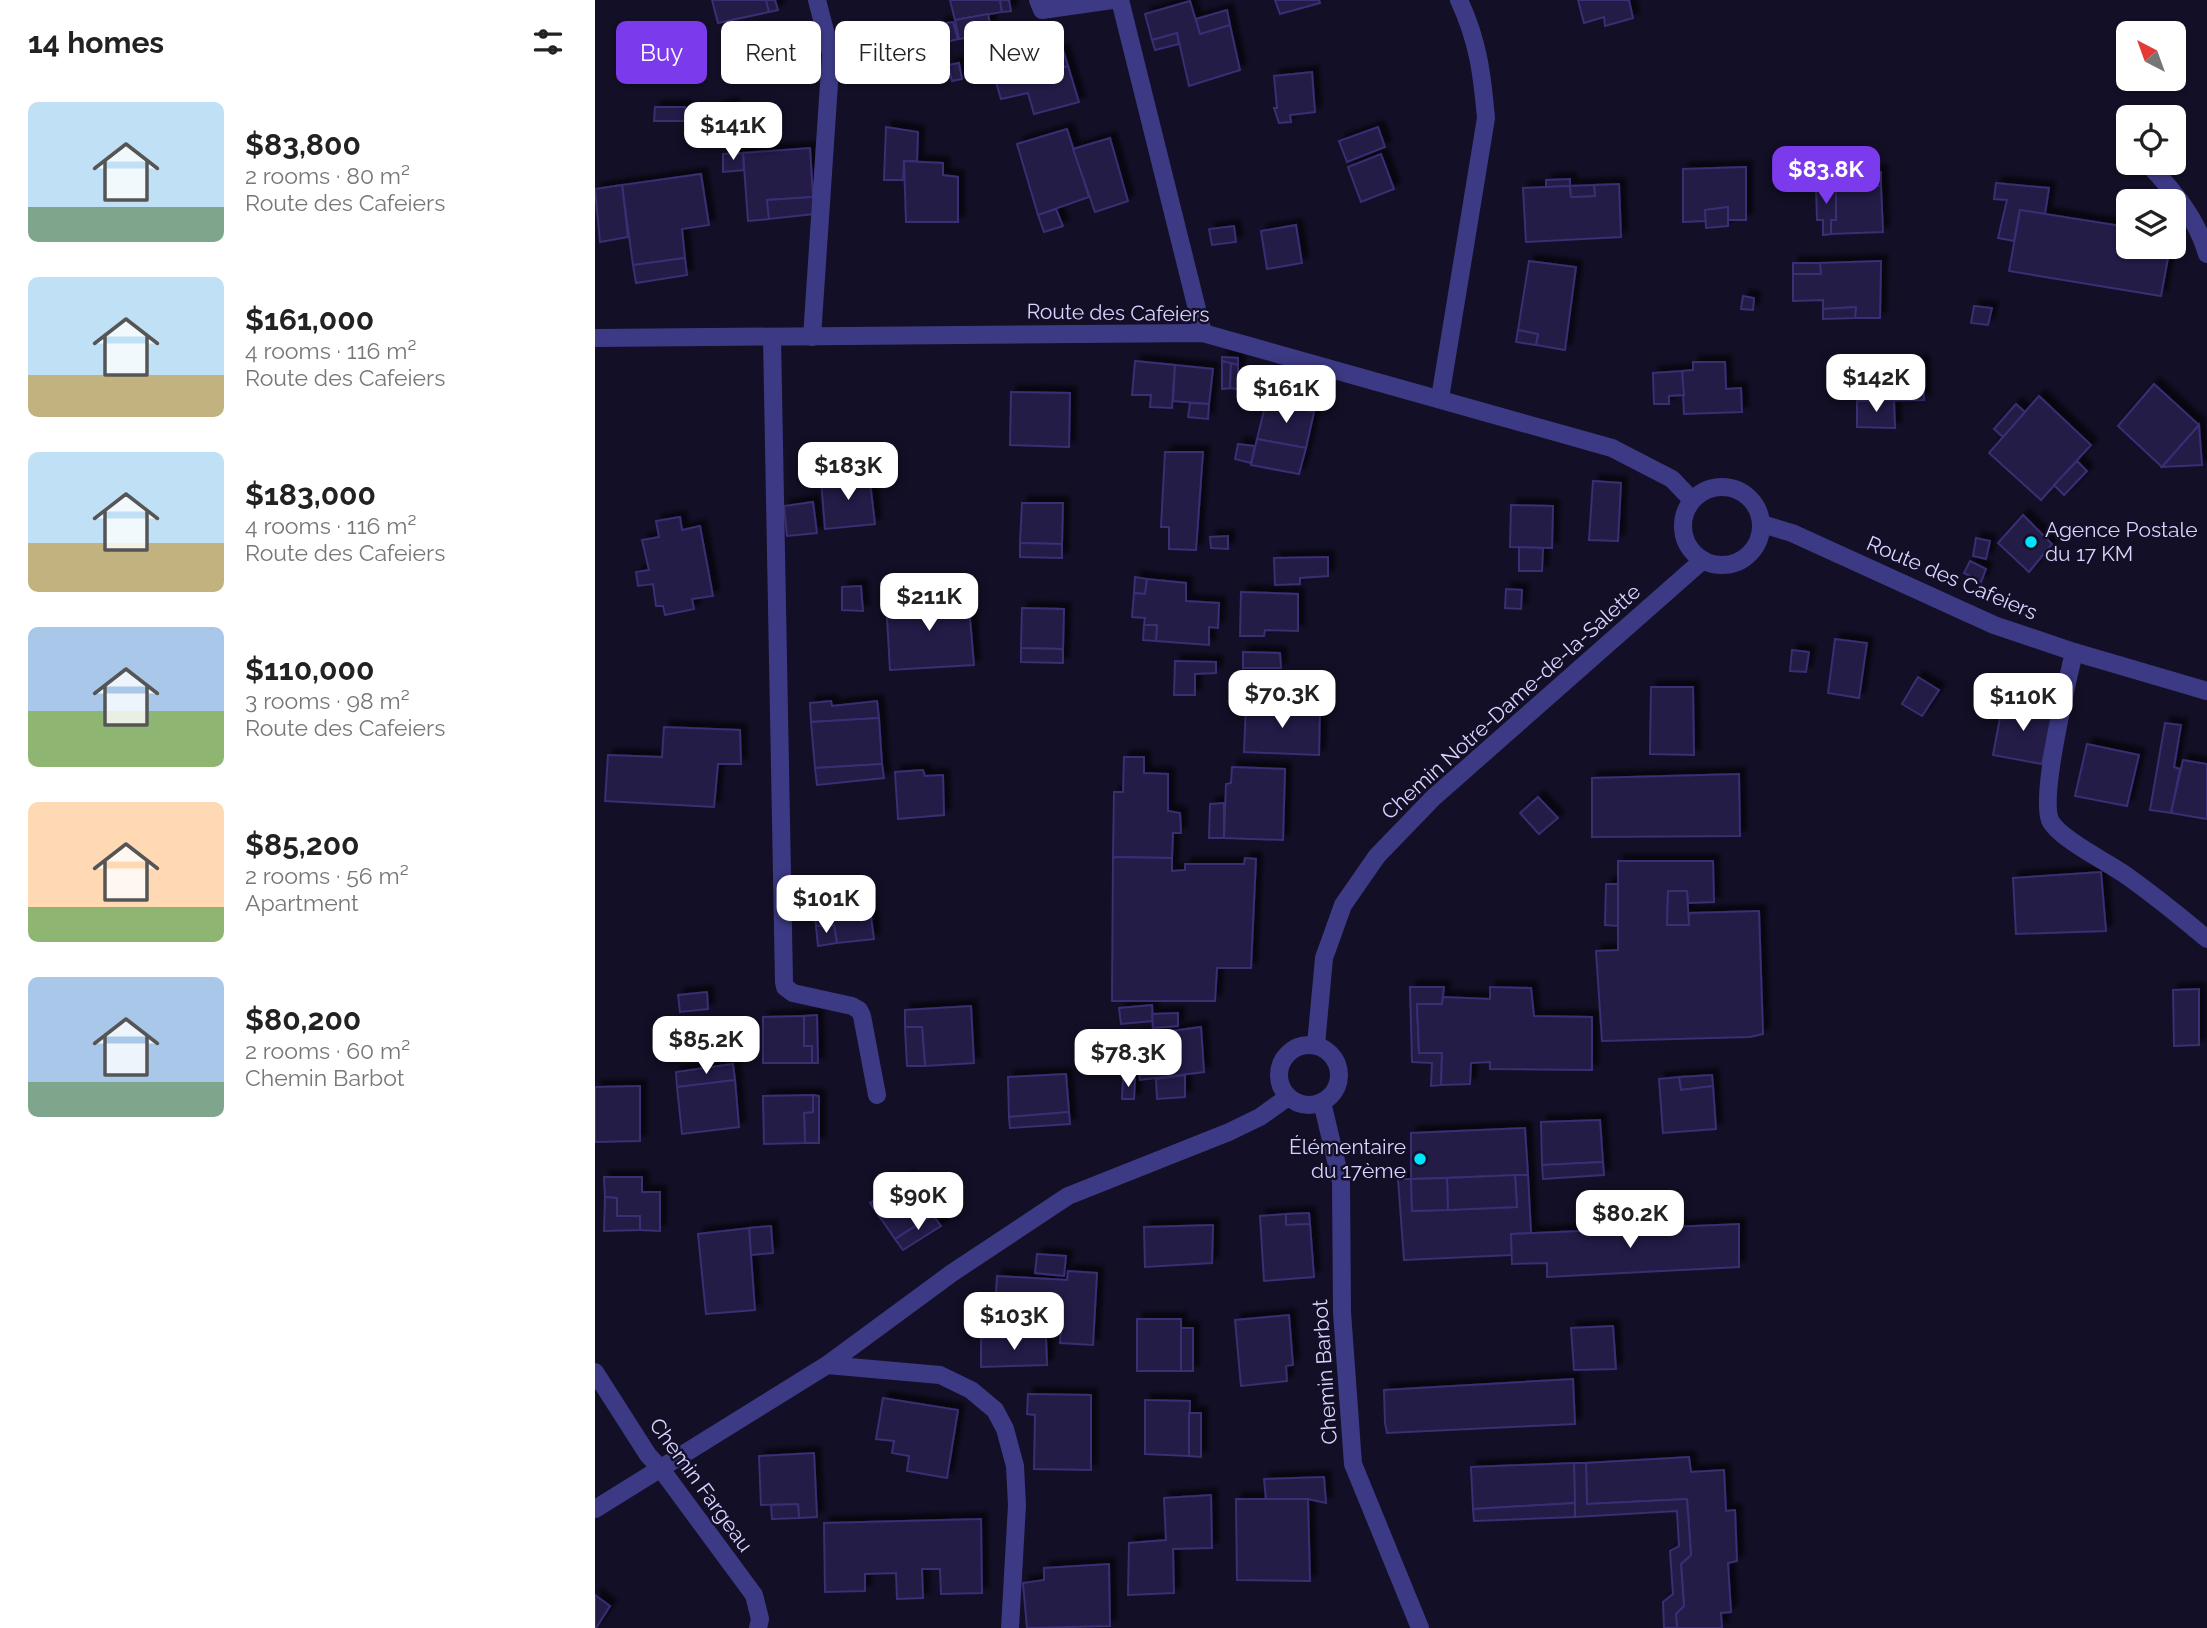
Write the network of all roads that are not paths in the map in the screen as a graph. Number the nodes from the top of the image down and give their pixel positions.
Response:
1 (817, 0) edge
2 (1038, 0) edge
3 (1112, 0) edge
4 (1120, 0) edge
5 (1459, 0) edge
6 (2159, 175) edge
7 (2207, 254) edge
8 (1203, 332) junction
9 (812, 337) junction
10 (595, 338) edge
11 (772, 338) junction
12 (1440, 398) junction
13 (1692, 500) junction
14 (1762, 524) junction
15 (1703, 560) junction
16 (2074, 652) junction
17 (2207, 691) edge
18 (2207, 939) edge
19 (1316, 1045) junction
20 (877, 1095) dead end
21 (1289, 1097) junction
22 (1322, 1102) junction
23 (827, 1365) junction
24 (595, 1372) edge
25 (661, 1469) junction
26 (595, 1509) edge
27 (758, 1628) edge
28 (1010, 1628) edge
29 (1420, 1628) edge

1 - 9 street
2 - 3 street
4 - 8 street
5 - 12 street
6 - 7 street
8 - 9 street, Route des Cafeiers
8 - 12 street, Route des Cafeiers
9 - 11 street, Route des Cafeiers
10 - 11 street, Route des Cafeiers
11 - 20 street
12 - 13 street, Route des Cafeiers
13 - 14 street
13 - 15 street
14 - 15 street
14 - 16 street, Route des Cafeiers
15 - 19 street, Chemin Notre-Dame-de-la-Salette
16 - 17 street, Route des Cafeiers
16 - 18 street
19 - 21 street
19 - 22 street
21 - 22 street
21 - 23 street
22 - 29 street, Chemin Barbot
23 - 25 street
23 - 28 street
24 - 25 street, Chemin Fargeau
25 - 26 street
25 - 27 street, Chemin Fargeau

